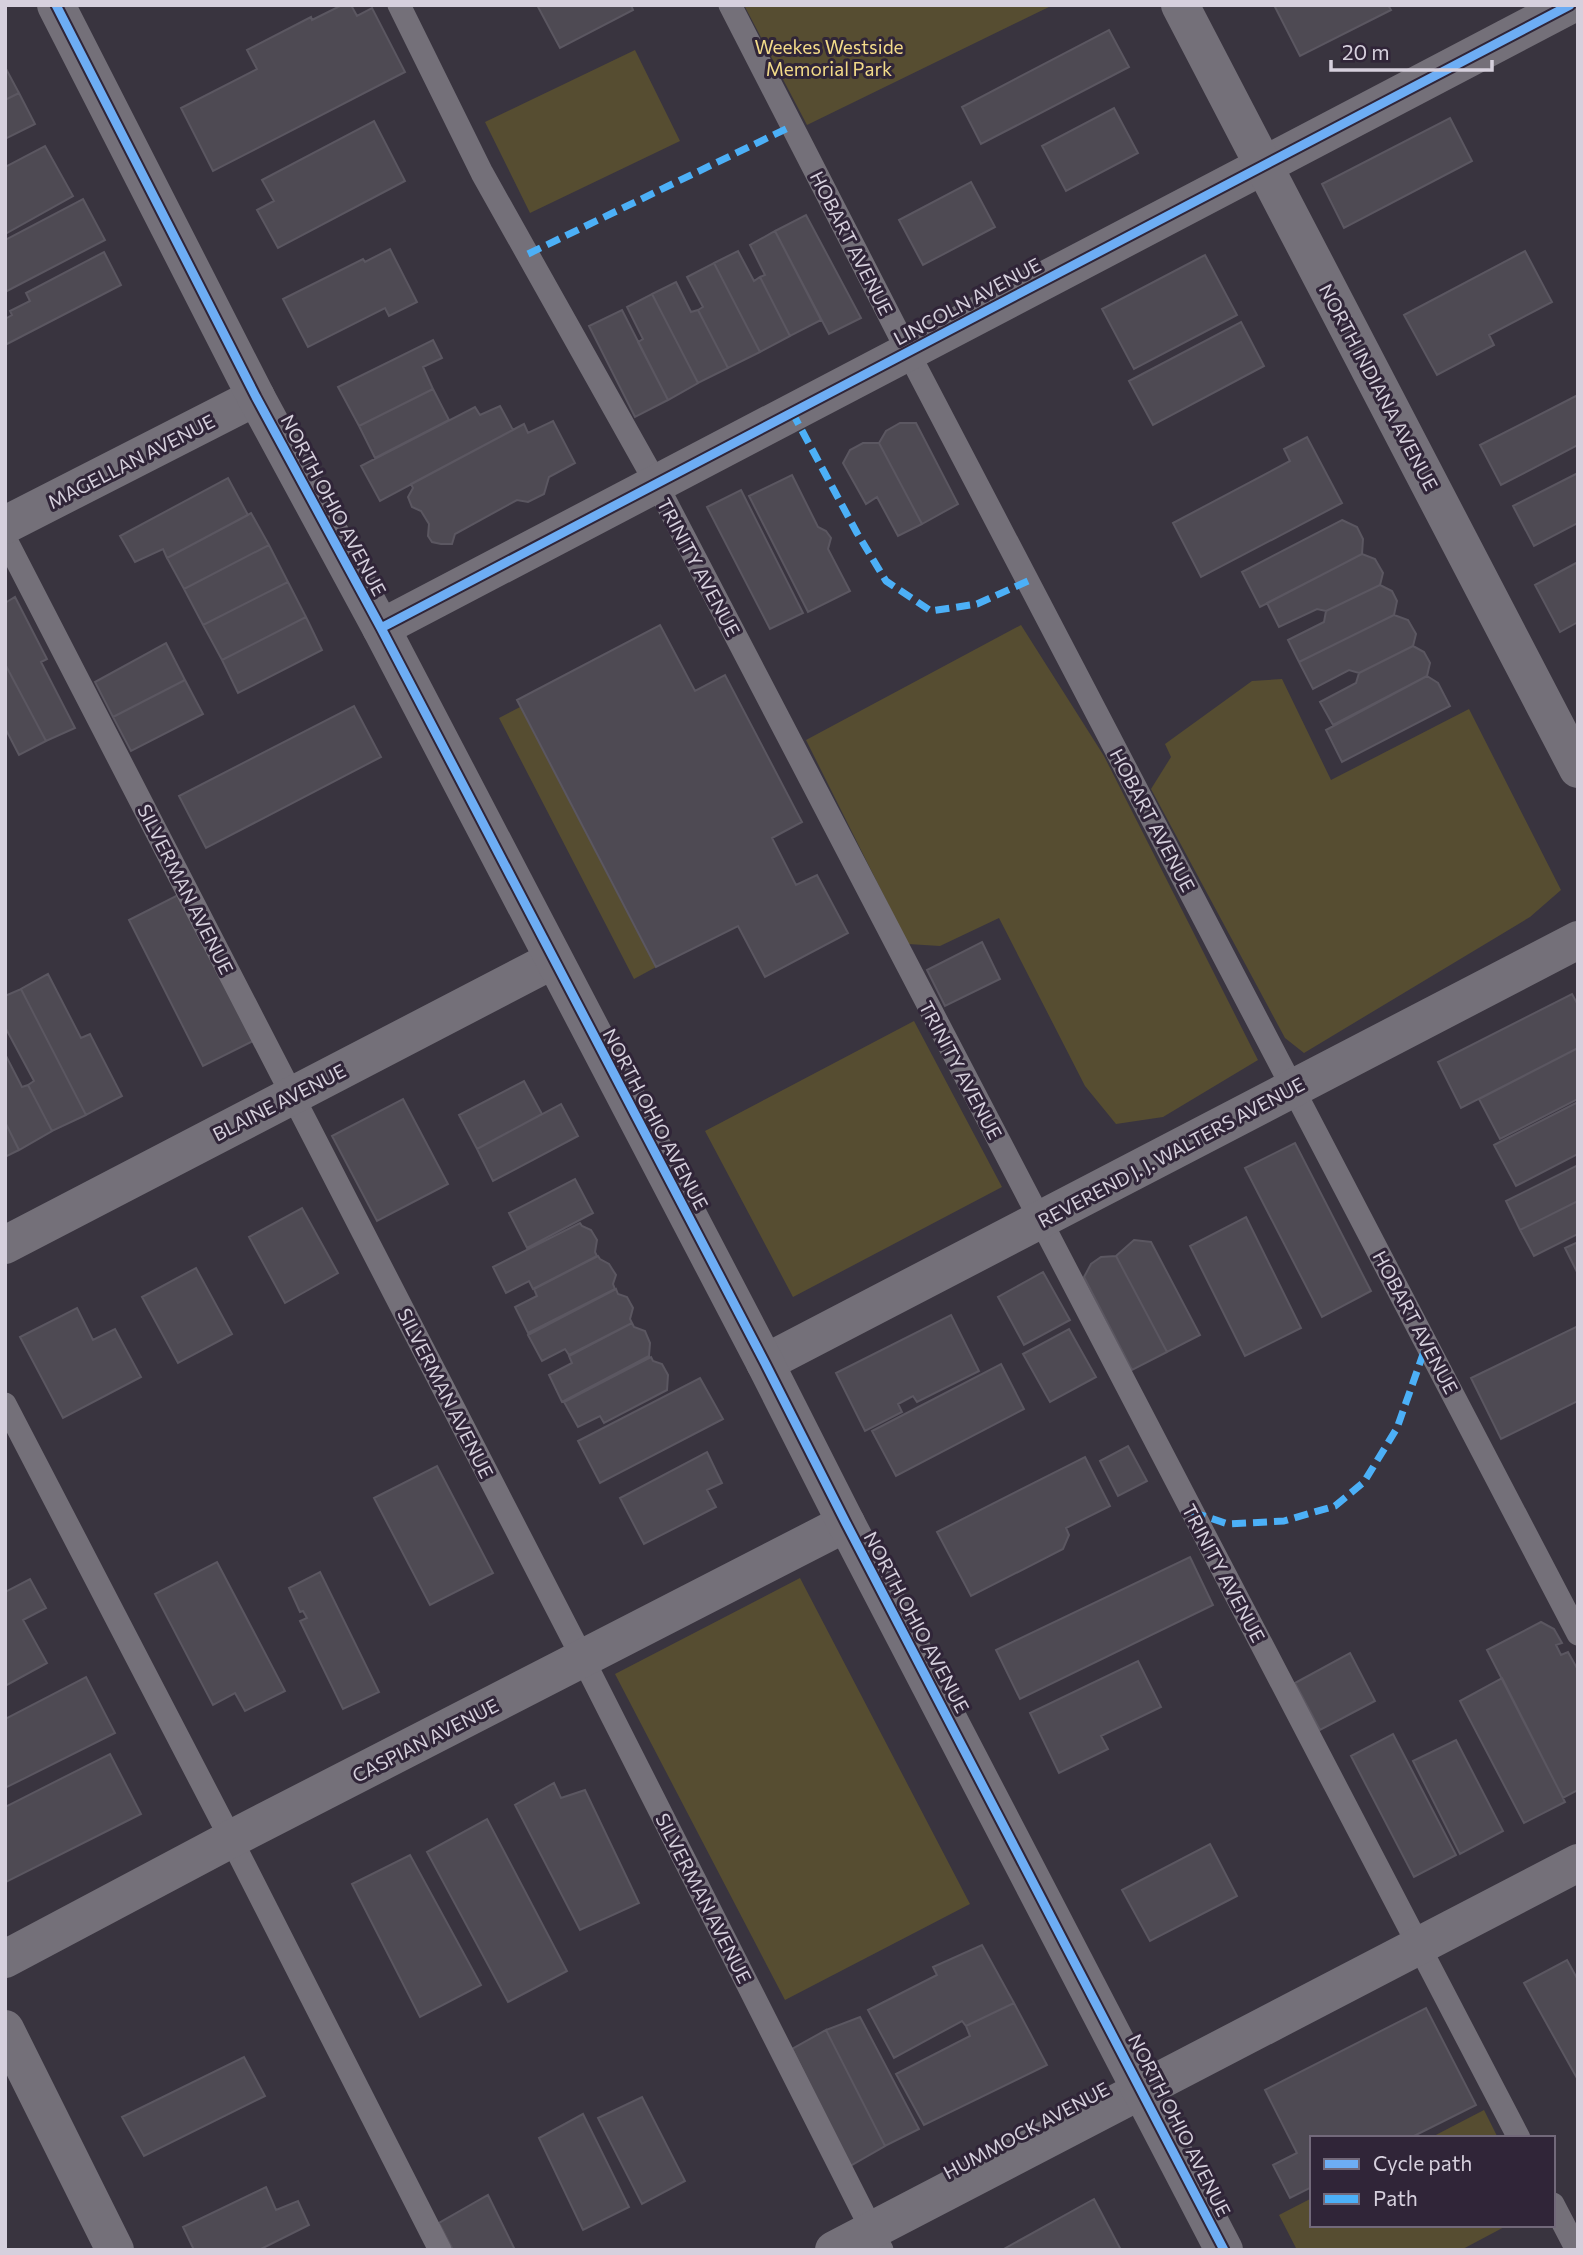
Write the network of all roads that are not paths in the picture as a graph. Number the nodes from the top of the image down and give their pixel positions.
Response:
1 (56, 5) edge
2 (399, 5) edge
3 (730, 5) edge
4 (1180, 5) edge
5 (1570, 5) edge
6 (1264, 166) junction
7 (908, 352) junction
8 (256, 397) junction
9 (656, 483) junction
10 (5, 525) edge
11 (5, 538) edge
12 (381, 628) junction
13 (1578, 769) edge
14 (1578, 940) edge
15 (553, 960) junction
16 (1294, 1088) junction
17 (293, 1095) junction
18 (1040, 1221) junction
19 (5, 1245) edge
20 (765, 1363) junction
21 (5, 1404) edge
22 (846, 1524) junction
23 (1578, 1634) edge
24 (583, 1659) junction
25 (231, 1839) junction
26 (1578, 1863) edge
27 (1419, 1944) junction
28 (5, 1959) edge
29 (5, 2029) edge
30 (1142, 2090) junction
31 (1518, 2136) edge
32 (1555, 2208) edge
33 (877, 2240) edge
34 (115, 2250) edge
35 (440, 2250) edge
36 (835, 2250) edge
37 (1224, 2250) edge
38 (1577, 2250) edge

1 - 8 street, NORTH OHIO AVENUE
2 - 9 lane, TRINITY AVENUE
3 - 7 lane, HOBART AVENUE
4 - 6 street, NORTH INDIANA AVENUE
5 - 6 street, LINCOLN AVENUE
6 - 7 street, LINCOLN AVENUE
6 - 13 street, NORTH INDIANA AVENUE
7 - 9 street, LINCOLN AVENUE
7 - 16 lane, HOBART AVENUE
8 - 10 street, MAGELLAN AVENUE
8 - 12 street, NORTH OHIO AVENUE
9 - 12 street, LINCOLN AVENUE
9 - 18 lane, TRINITY AVENUE
11 - 17 lane, SILVERMAN AVENUE
12 - 15 street, NORTH OHIO AVENUE
14 - 16 street, REVEREND J. J. WALTERS AVENUE
15 - 17 street, BLAINE AVENUE
15 - 20 street, NORTH OHIO AVENUE
16 - 18 street, REVEREND J. J. WALTERS AVENUE
16 - 23 lane, HOBART AVENUE
17 - 19 street, BLAINE AVENUE
17 - 24 lane, SILVERMAN AVENUE
18 - 20 street, REVEREND J. J. WALTERS AVENUE
18 - 27 lane, TRINITY AVENUE
20 - 22 street, NORTH OHIO AVENUE
21 - 25 lane
22 - 24 street, CASPIAN AVENUE
22 - 30 street, NORTH OHIO AVENUE
24 - 25 street, CASPIAN AVENUE
24 - 33 lane, SILVERMAN AVENUE
25 - 28 street, CASPIAN AVENUE
25 - 35 lane
26 - 27 street, HUMMOCK AVENUE
27 - 30 street, HUMMOCK AVENUE
27 - 31 lane, TRINITY AVENUE
29 - 34 street
30 - 33 street, HUMMOCK AVENUE
30 - 37 street, NORTH OHIO AVENUE
32 - 38 lane
33 - 36 street, HUMMOCK AVENUE

